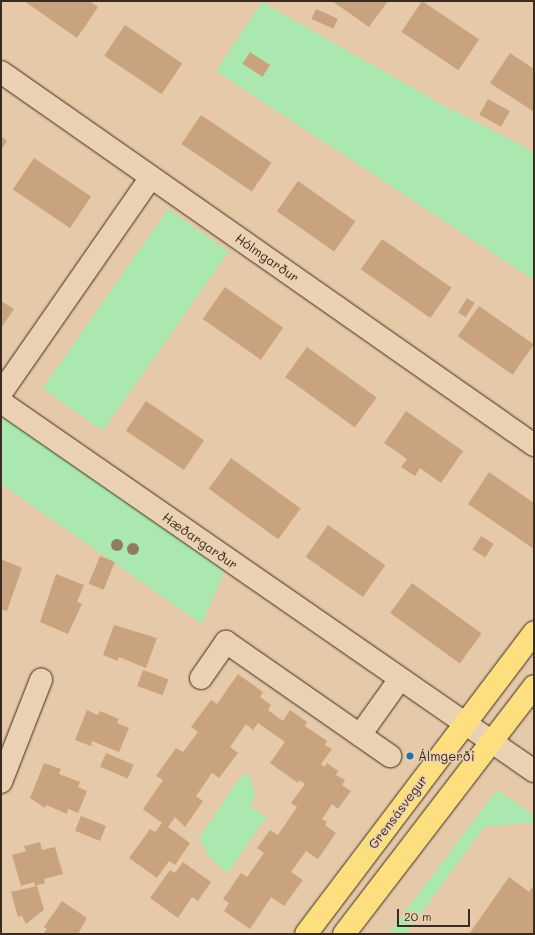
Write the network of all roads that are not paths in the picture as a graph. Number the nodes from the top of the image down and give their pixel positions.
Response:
1 (1, 72) edge
2 (151, 177) junction
3 (1, 394) edge
4 (1, 402) edge
5 (534, 445) edge
6 (534, 632) edge
7 (200, 678) dead end
8 (400, 679) junction
9 (41, 680) dead end
10 (534, 686) edge
11 (464, 724) junction
12 (360, 735) junction
13 (491, 742) junction
14 (390, 756) dead end
15 (534, 771) edge
16 (1, 782) edge
17 (306, 934) edge
18 (344, 934) edge

1 - 2 street, Hólmgarður
2 - 3 street
2 - 5 street, Hólmgarður
4 - 8 street, Hæðargarður
6 - 11 main road, Grensásvegur
7 - 12 street
8 - 11 street, Hæðargarður
8 - 12 street
9 - 16 street
10 - 13 main road
11 - 13 street, Hæðargarður
11 - 17 main road, Grensásvegur
12 - 14 street
13 - 15 street
13 - 18 main road

